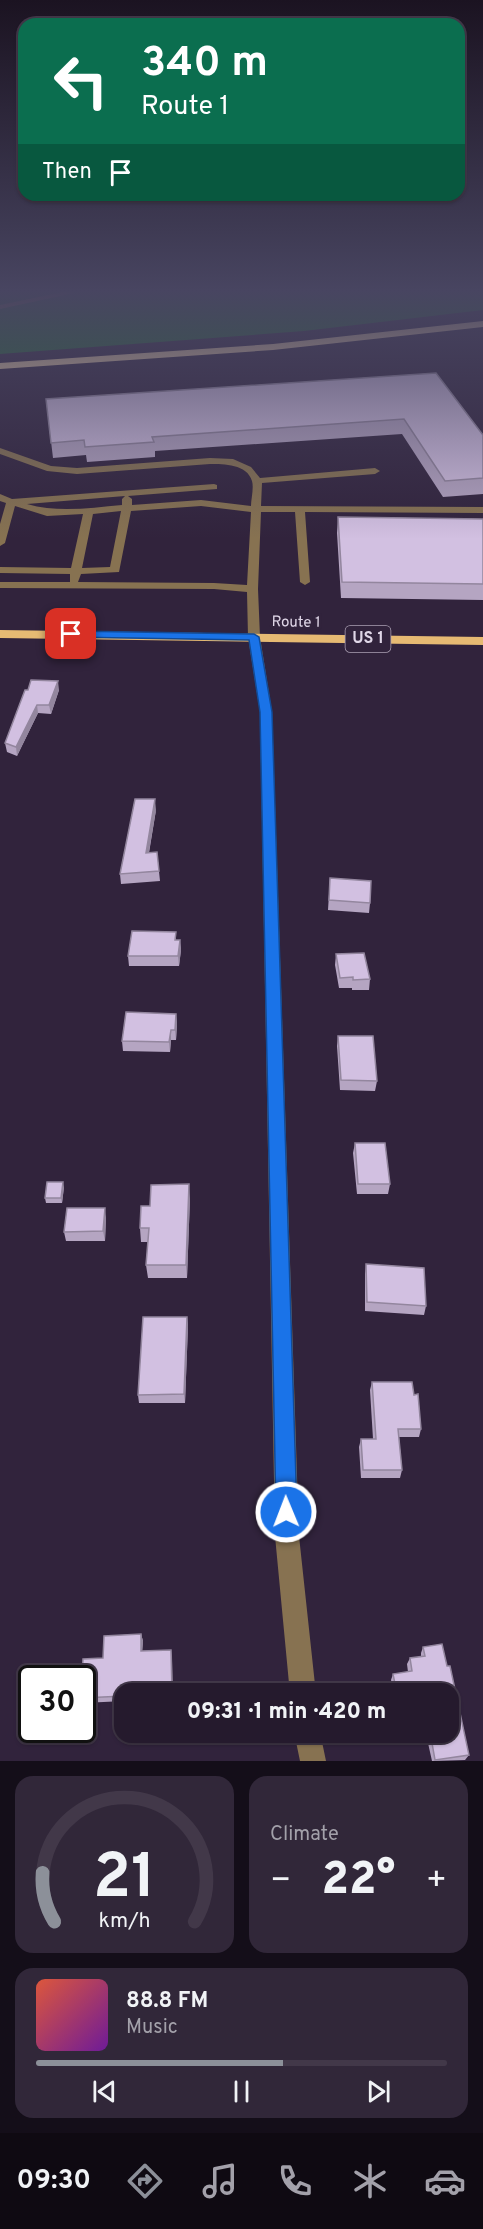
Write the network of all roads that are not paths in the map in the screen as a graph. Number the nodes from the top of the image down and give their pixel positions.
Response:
1 (0, 451) edge
2 (375, 471) dead end
3 (257, 481) junction
4 (214, 487) dead end
5 (126, 493) junction
6 (0, 497) edge
7 (11, 502) junction
8 (127, 507) junction
9 (300, 508) junction
10 (255, 509) junction
11 (483, 510) edge
12 (89, 511) junction
13 (0, 543) edge
14 (0, 570) edge
15 (76, 571) junction
16 (305, 582) dead end
17 (0, 585) edge
18 (73, 586) junction
19 (252, 589) junction
20 (0, 634) edge
21 (254, 637) junction
22 (483, 641) edge
23 (302, 1683) edge
24 (309, 1743) edge
25 (313, 1761) edge

1 - 3 street
2 - 3 street
3 - 10 street
4 - 5 street
5 - 7 street
5 - 8 street
6 - 7 street
7 - 12 street
7 - 13 street
8 - 10 street
8 - 12 street
8 - 15 street
9 - 10 street
9 - 11 street
9 - 16 street
10 - 19 street
12 - 15 street
14 - 15 street
15 - 18 street
17 - 18 street
18 - 19 street
19 - 21 street
20 - 21 main road, Route 1 / US 1
21 - 22 main road, Route 1 / US 1
21 - 23 street
24 - 25 street

